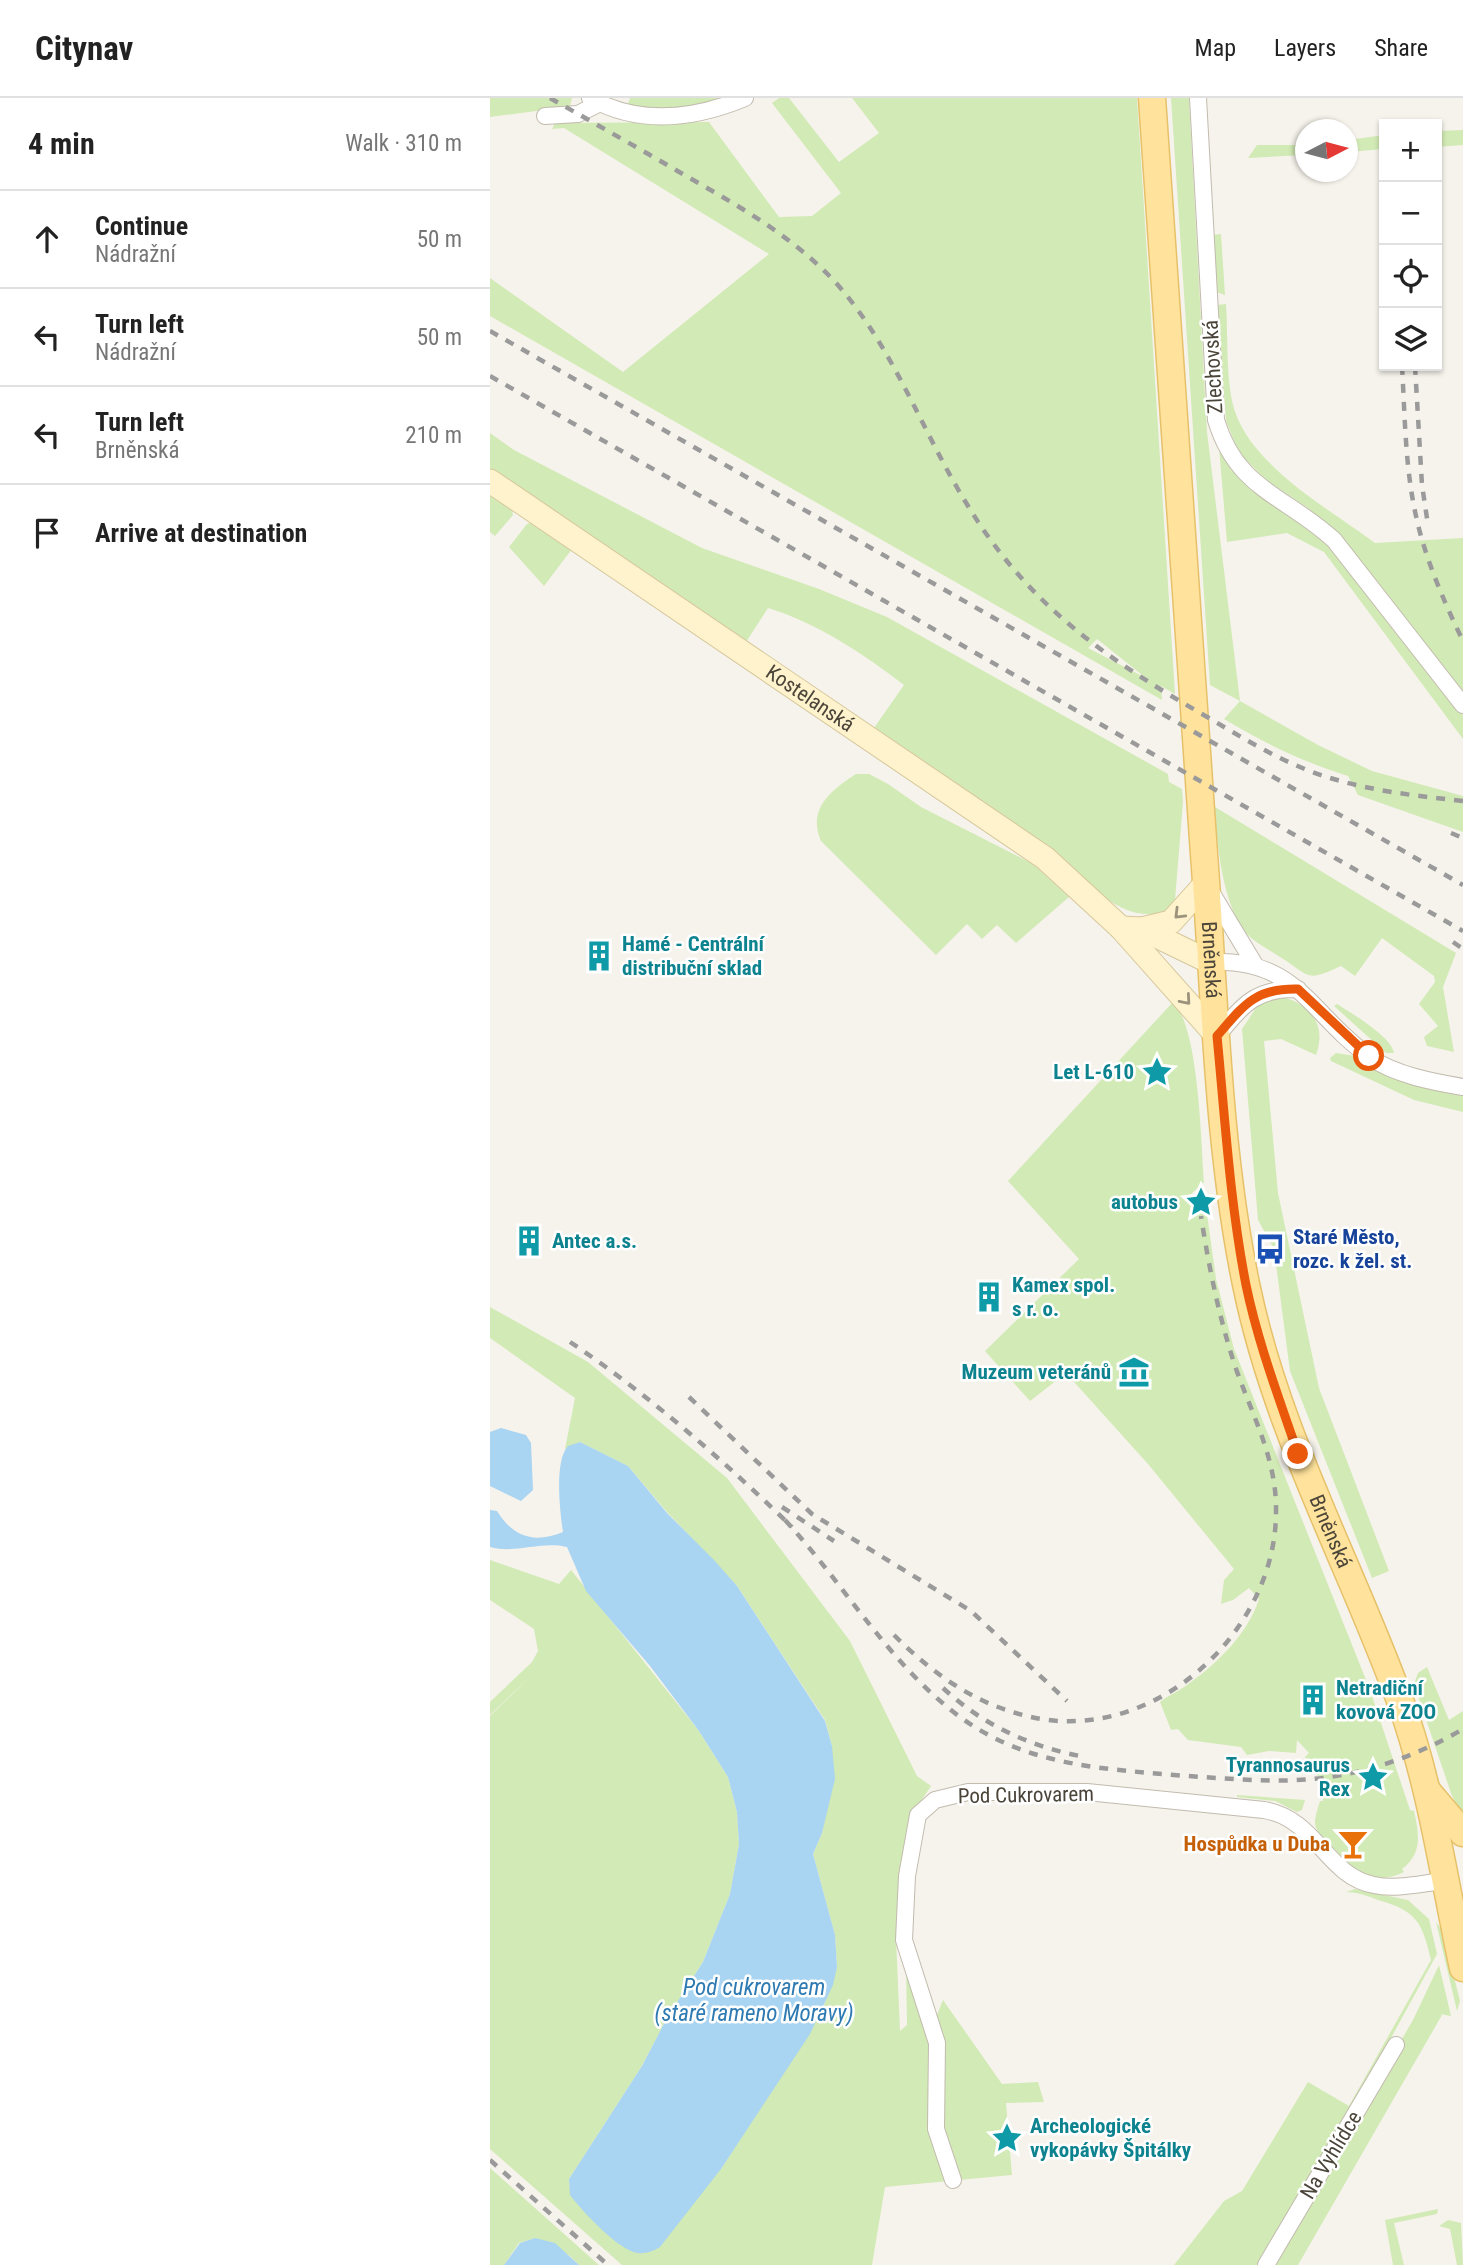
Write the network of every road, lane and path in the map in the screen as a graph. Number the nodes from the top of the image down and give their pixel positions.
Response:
1 (745, 98) edge
2 (1152, 98) edge
3 (1198, 98) edge
4 (595, 101) edge
5 (545, 116) dead end
6 (490, 481) edge
7 (1463, 705) edge
8 (1206, 883) junction
9 (1132, 929) junction
10 (1210, 962) junction
11 (1155, 963) junction
12 (1255, 965) junction
13 (1298, 989) junction
14 (1217, 1036) junction
15 (1463, 1087) edge
16 (1426, 1790) junction
17 (1463, 1833) edge
18 (1454, 1879) edge
19 (1463, 1968) edge
20 (1396, 2045) dead end
21 (953, 2180) dead end
22 (1266, 2265) edge

1 - 4 street
2 - 8 main road, Brněnská
3 - 7 street, Zlechovská
4 - 5 street
6 - 9 main road, Kostelanská
8 -> 9 main road
8 - 10 main road, Brněnská
8 - 12 street
9 - 10 main road, Kostelanská
9 - 11 main road, Kostelanská
10 - 11 main road
10 - 12 street
10 - 14 main road, Brněnská
11 -> 14 main road, Kostelanská
12 - 13 street
13 - 14 street
13 - 15 street
14 - 16 main road, Brněnská
16 - 17 main road
16 - 18 main road, Brněnská
18 - 19 main road, Brněnská
18 - 21 street, Pod Cukrovarem
20 - 22 street, Na Vyhlídce

